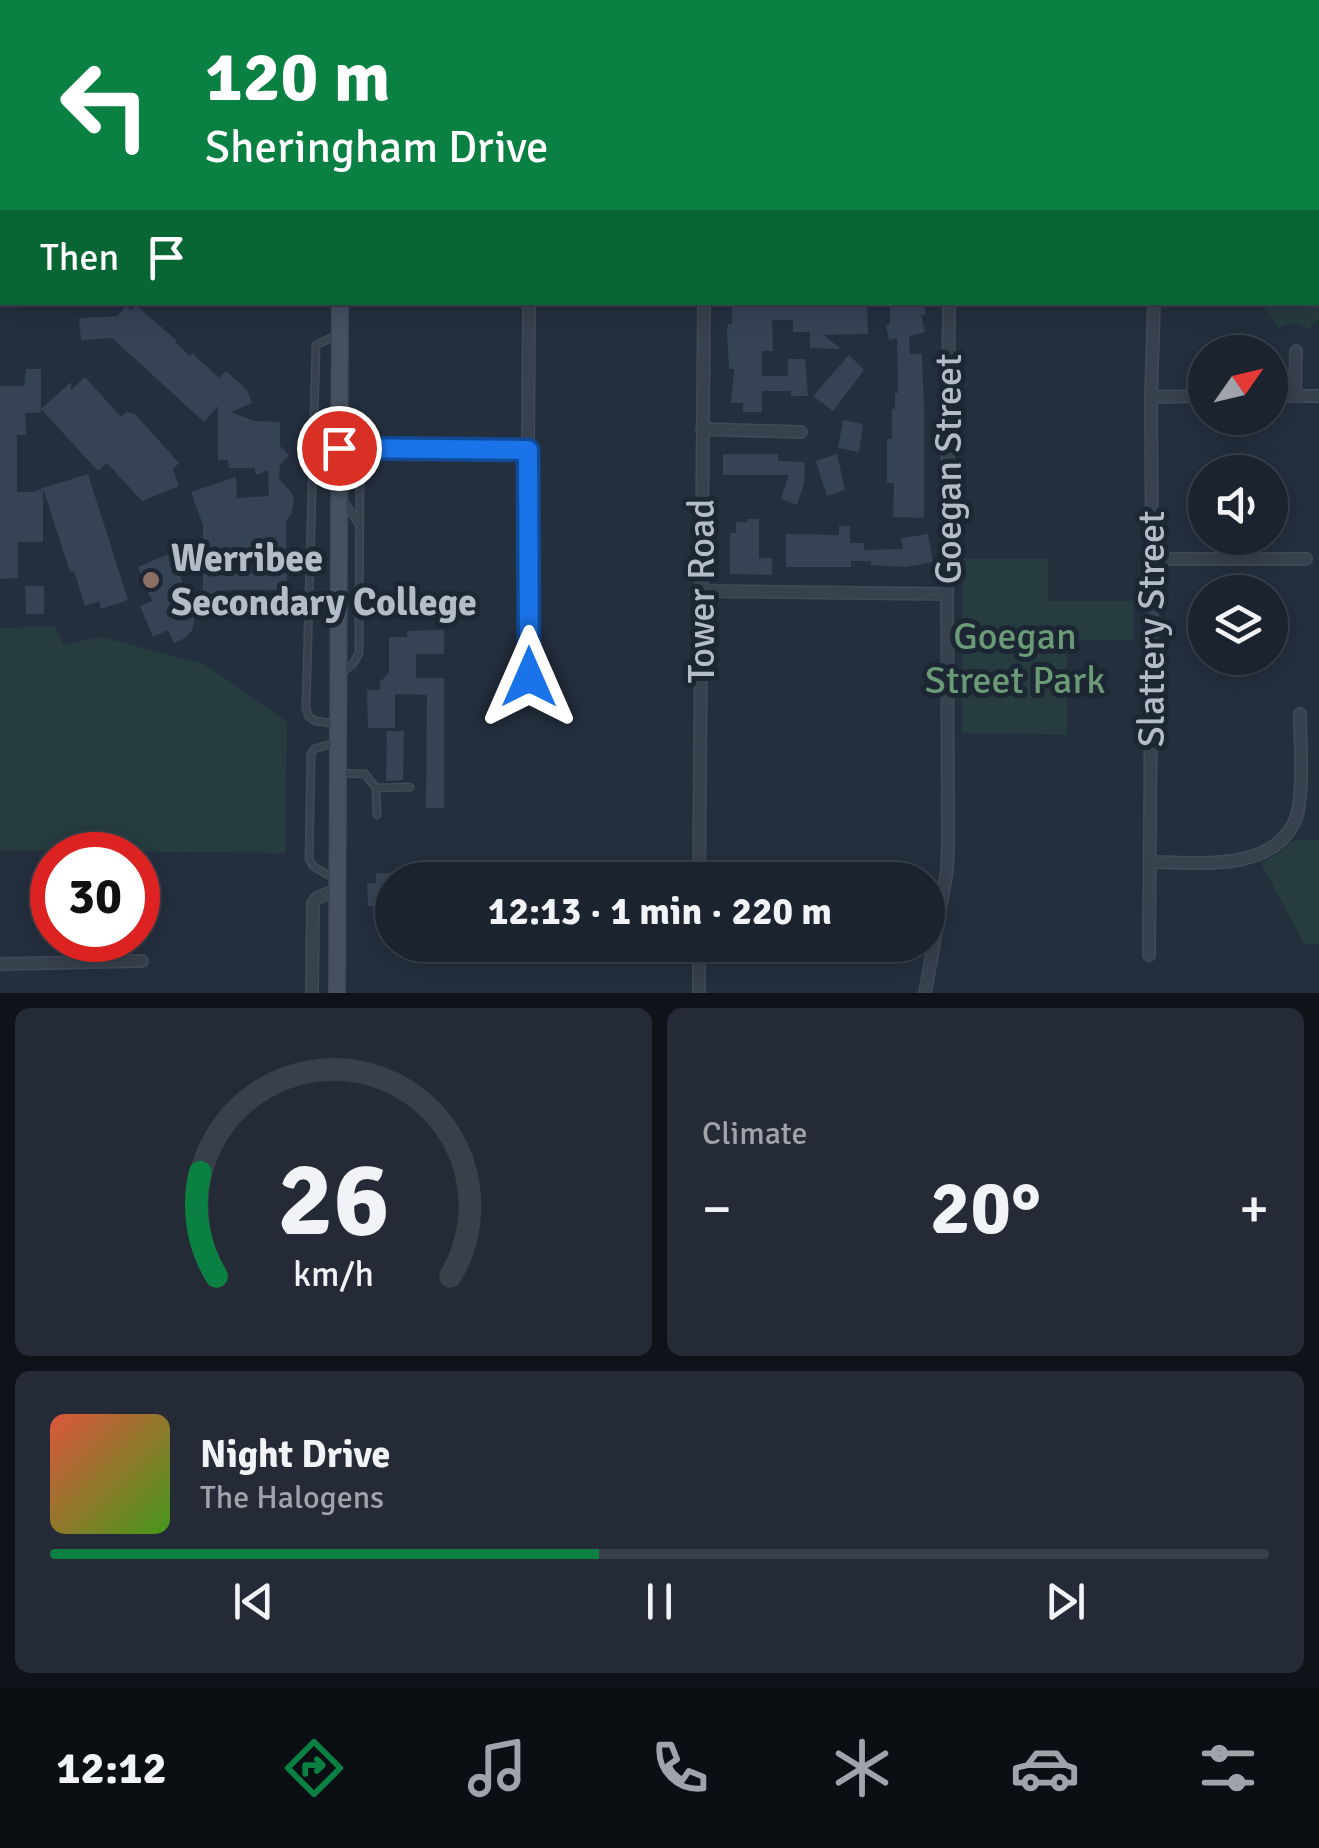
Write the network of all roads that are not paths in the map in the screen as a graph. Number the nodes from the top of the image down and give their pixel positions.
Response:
1 (340, 305) edge
2 (530, 305) edge
3 (704, 305) edge
4 (950, 305) edge
5 (1154, 305) edge
6 (340, 334) junction
7 (1296, 351) dead end
8 (1188, 396) edge
9 (1288, 396) edge
10 (1295, 396) junction
11 (1319, 396) edge
12 (1151, 397) junction
13 (702, 429) junction
14 (802, 432) dead end
15 (339, 448) junction
16 (360, 448) junction
17 (528, 450) junction
18 (311, 470) junction
19 (339, 470) junction
20 (339, 495) junction
21 (360, 532) junction
22 (1152, 558) junction
23 (1306, 558) dead end
24 (701, 592) junction
25 (947, 594) junction
26 (338, 675) junction
27 (529, 677) dead end
28 (1300, 714) dead end
29 (338, 725) junction
30 (338, 742) junction
31 (338, 773) junction
32 (410, 787) dead end
33 (376, 788) junction
34 (376, 815) dead end
35 (700, 862) edge
36 (1150, 862) junction
37 (337, 885) junction
38 (1150, 955) dead end
39 (95, 962) edge
40 (699, 962) edge
41 (0, 964) edge
42 (312, 993) edge
43 (337, 993) edge
44 (699, 993) edge
45 (925, 993) edge

1 - 6 main road
2 - 17 street
3 - 13 street, Tower Road
4 - 25 street, Goegan Street
5 - 12 street, Slattery Street
6 - 15 main road
6 - 18 lane
7 - 10 street
8 - 12 street
9 - 10 street
10 - 11 street
12 - 22 street, Slattery Street
13 - 14 street
13 - 24 street, Tower Road
15 - 16 street
15 - 19 main road
16 - 17 street
16 - 21 lane
17 - 27 street
18 - 19 lane
18 - 29 lane
19 - 20 main road
20 - 21 lane
20 - 26 main road
21 - 26 lane
22 - 23 street
22 - 36 street, Slattery Street
24 - 25 street
24 - 35 street, Tower Road
25 - 45 street, Goegan Street
26 - 29 main road
28 - 36 street
29 - 30 main road
30 - 31 main road
30 - 37 lane
31 - 33 lane
31 - 37 main road
32 - 33 lane
33 - 34 lane
36 - 38 street, Slattery Street
37 - 42 street
37 - 43 main road
39 - 41 street
40 - 44 street

